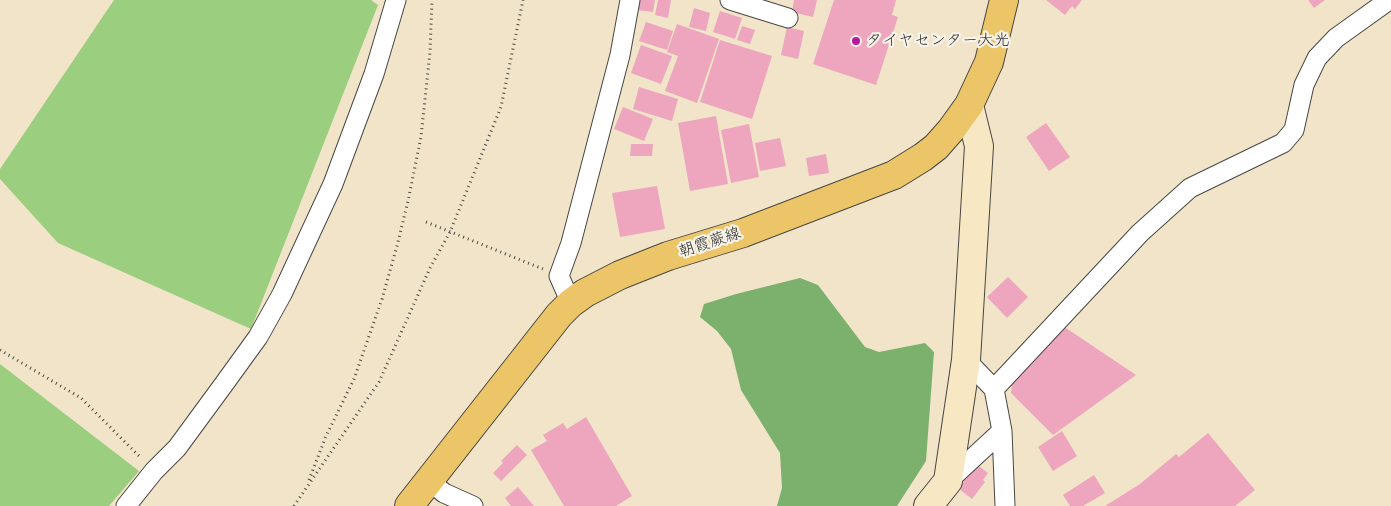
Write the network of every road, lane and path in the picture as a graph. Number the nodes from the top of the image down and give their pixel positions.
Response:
1 (396, 0) edge
2 (432, 0) edge
3 (523, 0) edge
4 (630, 0) edge
5 (730, 0) edge
6 (1004, 0) edge
7 (1389, 0) edge
8 (788, 18) dead end
9 (969, 105) junction
10 (426, 222) dead end
11 (450, 232) junction
12 (559, 276) junction
13 (571, 303) junction
14 (0, 350) edge
15 (966, 360) junction
16 (994, 389) junction
17 (1002, 431) junction
18 (154, 471) junction
19 (428, 480) junction
20 (948, 481) junction
21 (307, 485) junction
22 (126, 506) edge
23 (294, 506) edge
24 (409, 506) edge
25 (473, 506) edge
26 (928, 506) edge
27 (1005, 506) edge

1 - 18 street
2 - 21 path
3 - 11 path
4 - 12 street
5 - 8 street
6 - 9 main road, 朝霞蕨線
7 - 16 street
9 - 13 main road, 朝霞蕨線
9 - 15 street
10 - 11 path
11 - 12 path
11 - 21 path
12 - 13 street
13 - 19 main road, 朝霞蕨線
14 - 18 path
15 - 16 street
15 - 20 street
16 - 17 street
17 - 20 street
17 - 27 street
18 - 22 street
19 - 24 main road, 朝霞蕨線
19 - 25 street
20 - 26 street
21 - 23 path

